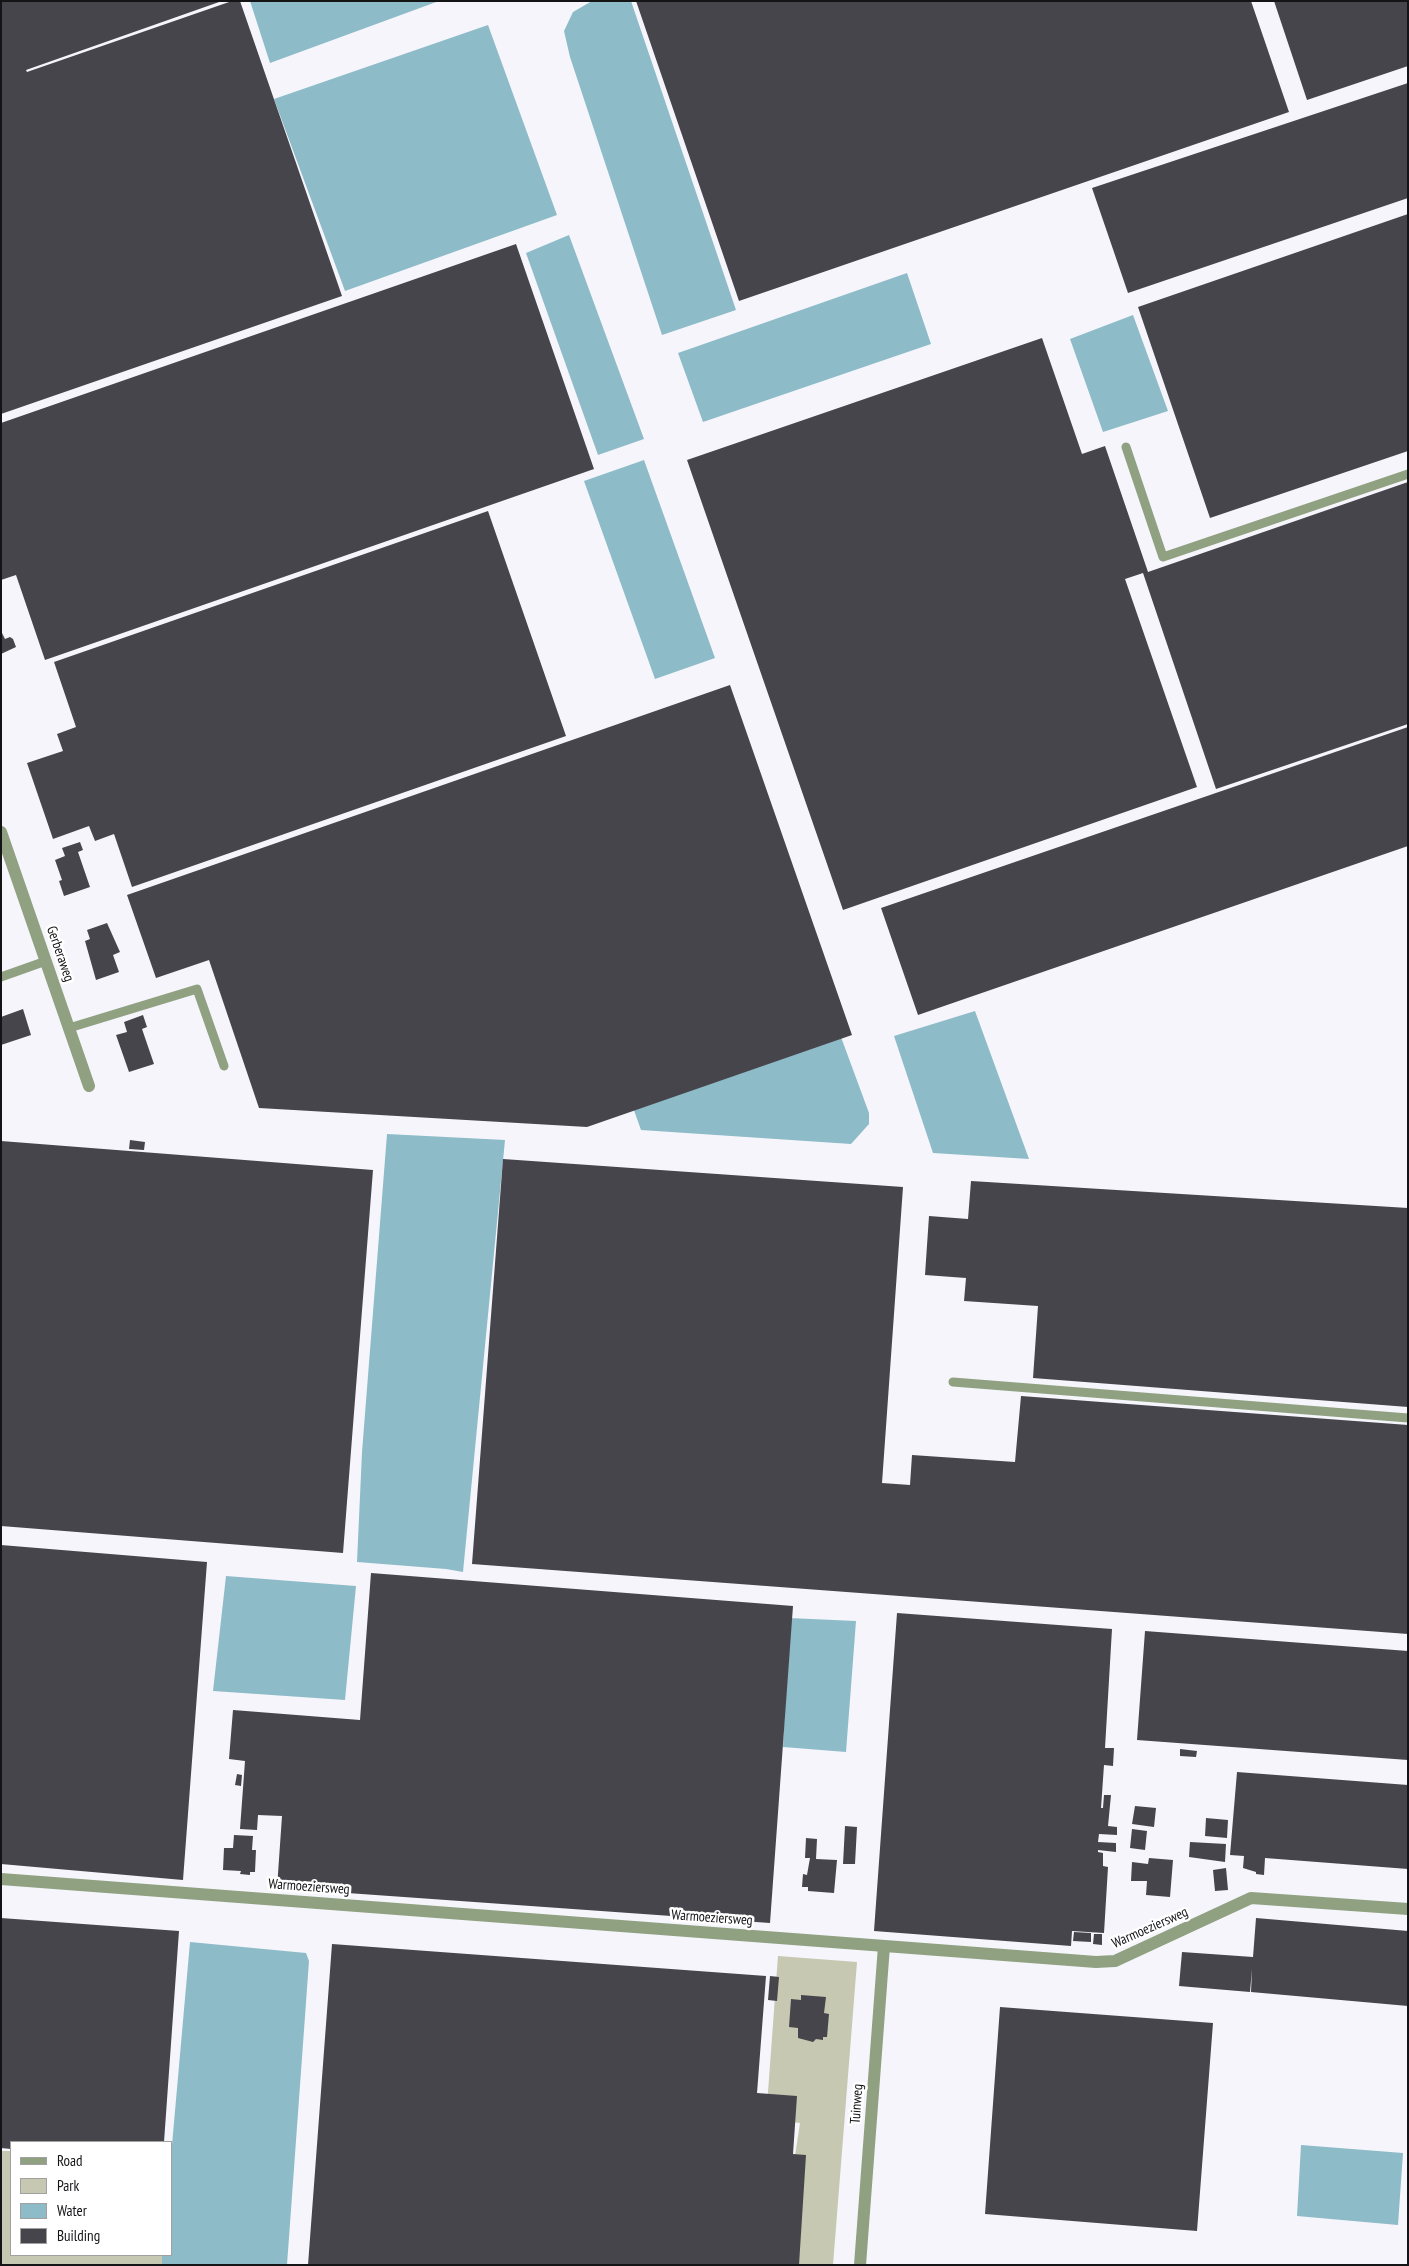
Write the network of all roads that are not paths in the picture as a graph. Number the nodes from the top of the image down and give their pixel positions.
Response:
1 (1126, 447) dead end
2 (1408, 474) edge
3 (1, 832) edge
4 (46, 961) junction
5 (1, 977) edge
6 (69, 1028) junction
7 (224, 1066) dead end
8 (89, 1086) dead end
9 (953, 1382) dead end
10 (1408, 1418) edge
11 (1, 1879) edge
12 (1408, 1909) edge
13 (884, 1946) junction
14 (860, 2265) edge

1 - 2 lane
3 - 4 street, Gerberaweg
4 - 5 lane
4 - 6 street, Gerberaweg
6 - 7 lane
6 - 8 street, Gerberaweg
9 - 10 lane
11 - 13 street, Warmoeziersweg
12 - 13 street, Warmoeziersweg
13 - 14 street, Tuinweg

